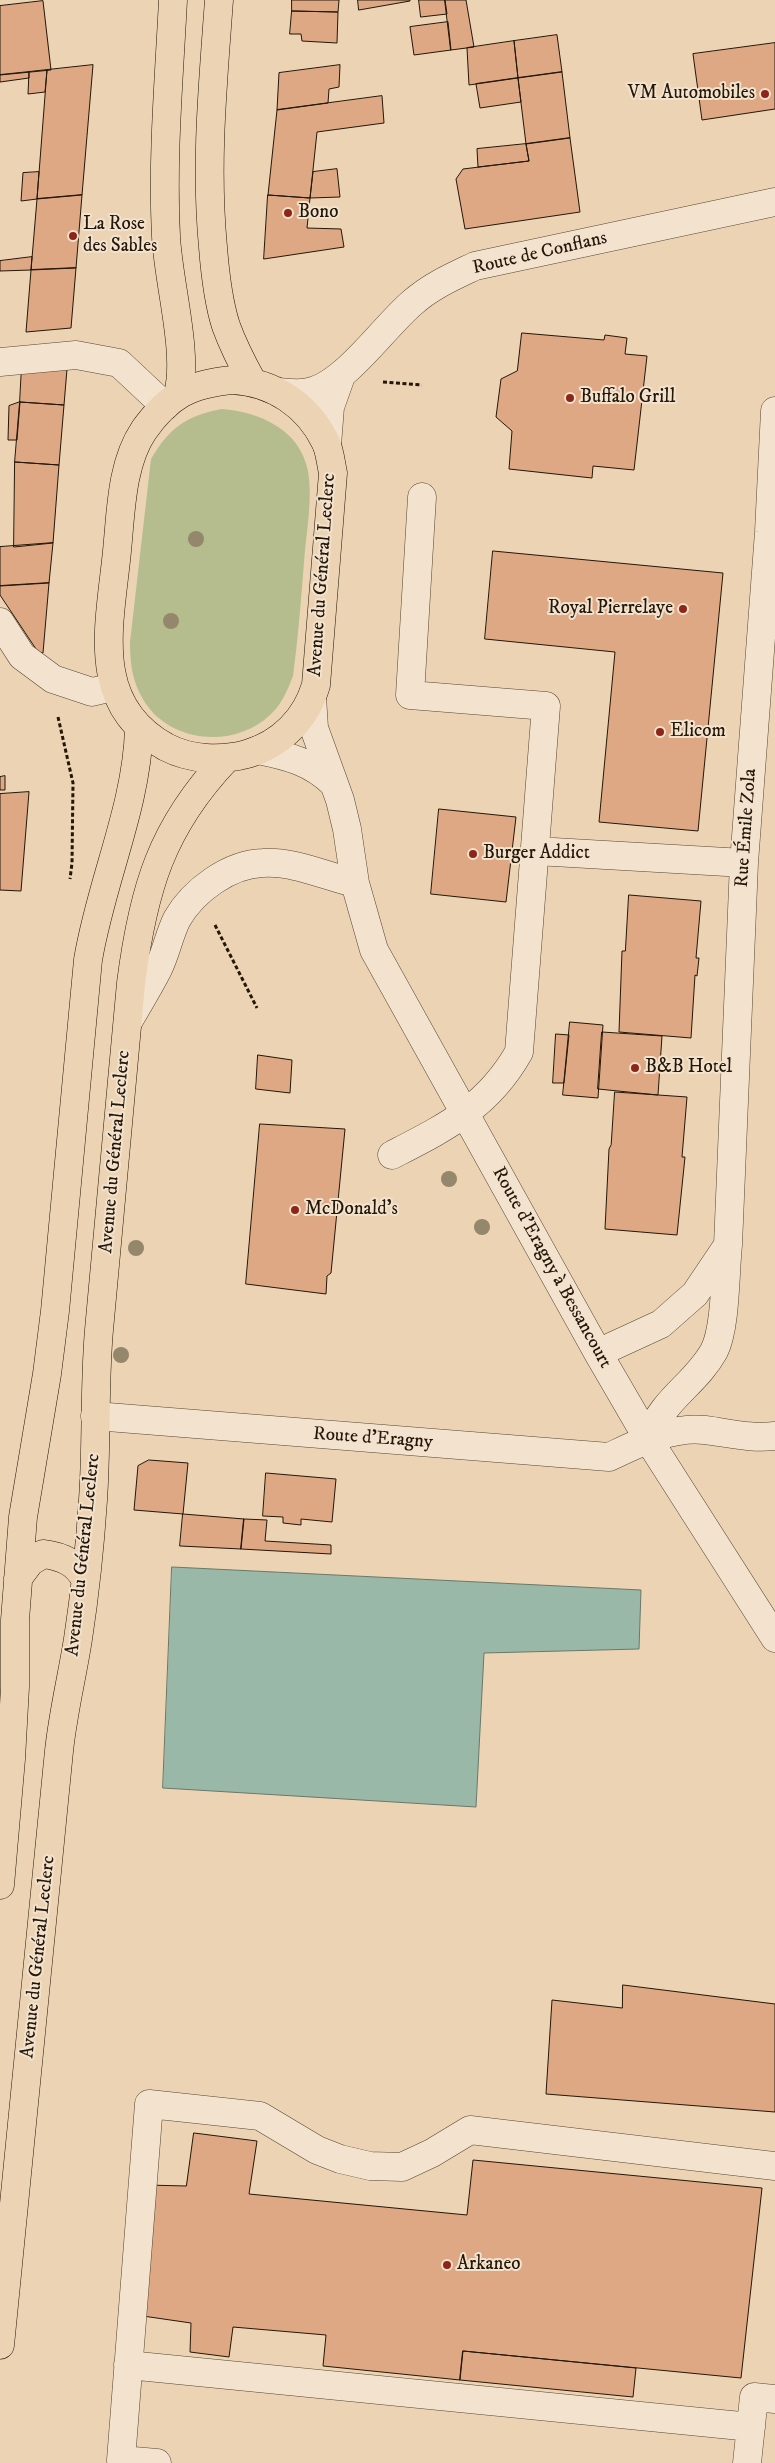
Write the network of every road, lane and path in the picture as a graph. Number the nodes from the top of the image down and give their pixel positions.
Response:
1 (173, 0) edge
2 (219, 0) edge
3 (775, 202) edge
4 (0, 362) edge
5 (341, 376) junction
6 (252, 381) junction
7 (376, 382) dead end
8 (422, 385) dead end
9 (279, 392) junction
10 (171, 400) junction
11 (775, 411) edge
12 (775, 415) edge
13 (327, 445) junction
14 (422, 497) dead end
15 (0, 622) edge
16 (113, 687) junction
17 (312, 697) junction
18 (139, 728) junction
19 (258, 750) junction
20 (227, 758) junction
21 (337, 787) junction
22 (536, 851) junction
23 (744, 863) junction
24 (355, 883) junction
25 (211, 917) dead end
26 (257, 1008) dead end
27 (128, 1022) junction
28 (465, 1114) junction
29 (392, 1155) dead end
30 (728, 1245) junction
31 (598, 1353) junction
32 (95, 1416) junction
33 (775, 1436) edge
34 (648, 1439) junction
35 (23, 1526) junction
36 (89, 1545) junction
37 (52, 1555) junction
38 (18, 1578) junction
39 (85, 1579) junction
40 (775, 1638) edge
41 (0, 1885) edge
42 (775, 2166) edge
43 (0, 2345) edge
44 (128, 2365) junction
45 (775, 2399) edge
46 (751, 2428) junction
47 (157, 2463) edge
48 (747, 2463) edge

1 - 10 main road
2 - 6 main road
3 - 5 street, Route de Conflans
4 - 10 street
5 - 9 street, Route de Conflans
5 - 13 street, Route de Conflans
6 - 9 main road, Avenue du Général Leclerc
6 - 10 main road, Avenue du Général Leclerc
7 - 8 path
9 - 13 main road, Avenue du Général Leclerc
10 - 16 main road, Avenue du Général Leclerc
11 - 12 street, Rue Émile Zola
12 - 23 street, Rue Émile Zola
13 - 17 main road, Avenue du Général Leclerc
14 - 22 street
15 - 16 street
16 - 18 main road, Avenue du Général Leclerc
17 - 19 main road, Avenue du Général Leclerc
17 - 21 street, Route d'Eragny à Bessancourt
18 - 20 main road, Avenue du Général Leclerc
18 - 35 main road
19 - 20 main road, Avenue du Général Leclerc
19 - 21 street
20 - 27 main road, Avenue du Général Leclerc
21 - 24 street, Route d'Eragny à Bessancourt
22 - 23 street
22 - 28 street
23 - 30 street, Rue Émile Zola
24 - 27 street
24 - 28 street, Route d'Eragny à Bessancourt
25 - 26 path
27 - 32 main road, Avenue du Général Leclerc
28 - 29 street
28 - 31 street, Route d'Eragny à Bessancourt
30 - 31 street
30 - 34 street, Rue Émile Zola
31 - 34 street, Route d'Eragny à Bessancourt
32 - 34 street, Route d'Eragny
32 - 36 main road, Avenue du Général Leclerc
33 - 34 street, Route d'Eragny
34 - 40 street, Route d'Eragny à Bessancourt
35 - 37 main road
35 - 38 main road
36 - 37 main road
36 - 39 main road, Avenue du Général Leclerc
37 - 38 main road
37 - 39 main road
38 - 41 main road
39 - 43 main road, Avenue du Général Leclerc
42 - 44 street
44 - 46 street
44 - 47 street
45 - 46 street
46 - 48 street

